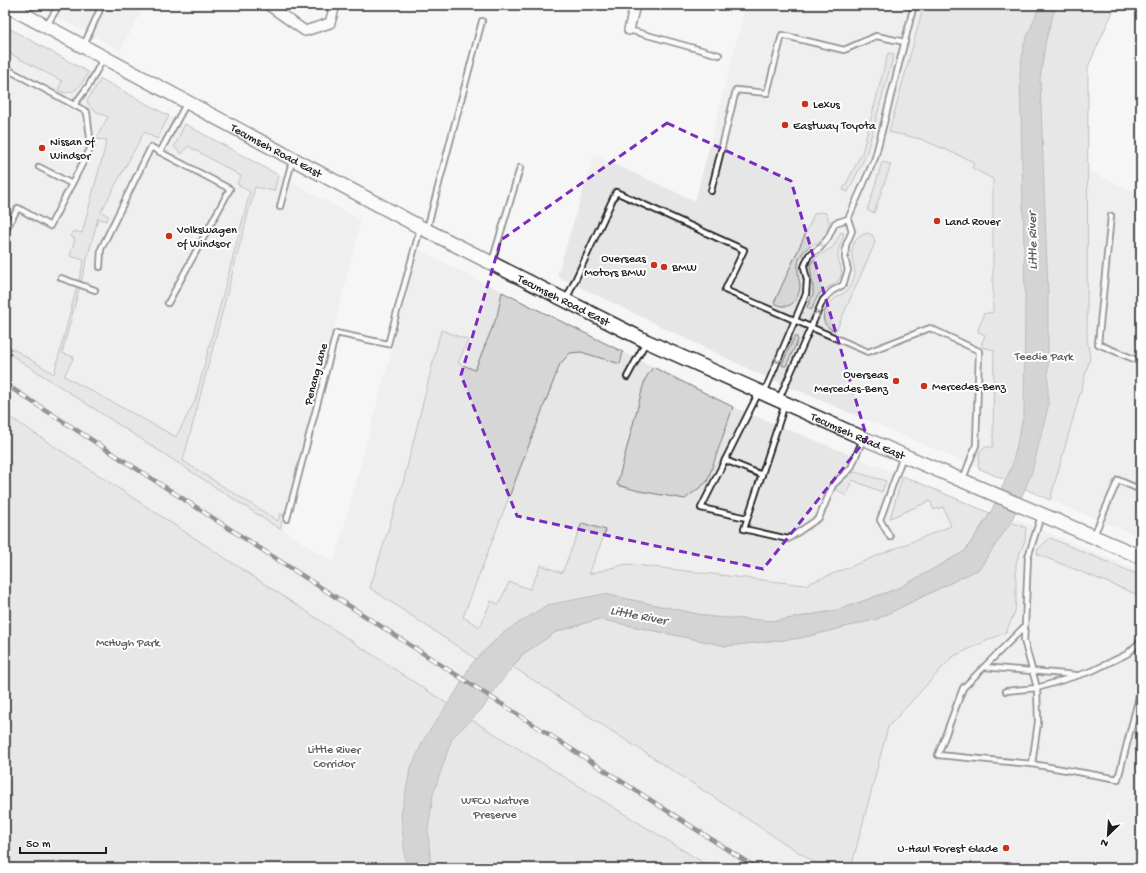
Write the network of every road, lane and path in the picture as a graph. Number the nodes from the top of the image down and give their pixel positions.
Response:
1 (6, 5) edge
2 (58, 5) edge
3 (102, 5) edge
4 (268, 5) edge
5 (335, 5) edge
6 (636, 5) edge
7 (914, 5) edge
8 (482, 21) dead end
9 (46, 27) junction
10 (629, 30) joint
11 (904, 42) junction
12 (84, 47) junction
13 (719, 55) dead end
14 (104, 58) junction
15 (5, 68) edge
16 (187, 103) junction
17 (74, 105) junction
18 (160, 152) junction
19 (292, 159) junction
20 (39, 167) dead end
21 (520, 168) dead end
22 (72, 184) junction
23 (711, 191) dead end
24 (280, 207) dead end
25 (1111, 216) dead end
26 (848, 219) junction
27 (423, 229) junction
28 (5, 231) edge
29 (491, 263) junction
30 (100, 267) dead end
31 (61, 278) dead end
32 (94, 290) dead end
33 (566, 300) junction
34 (168, 303) dead end
35 (794, 321) junction
36 (811, 328) junction
37 (646, 341) junction
38 (1141, 362) edge
39 (627, 377) dead end
40 (761, 393) junction
41 (782, 403) junction
42 (863, 438) junction
43 (903, 456) junction
44 (725, 460) junction
45 (762, 474) junction
46 (962, 481) junction
47 (1141, 490) edge
48 (1042, 515) junction
49 (747, 518) junction
50 (287, 519) dead end
51 (890, 537) dead end
52 (1093, 537) junction
53 (1141, 557) edge
54 (1025, 626) junction
55 (1141, 641) edge
56 (984, 667) junction
57 (1032, 671) junction
58 (1079, 675) junction
59 (1036, 688) junction
60 (1141, 689) edge
61 (1006, 691) dead end
62 (1032, 764) junction

1 - 9 main road, Tecumseh Road East
2 - 9 lane
3 - 12 lane
4 - 5 street
6 - 10 street
7 - 11 lane
8 - 27 lane
9 - 12 main road, Tecumseh Road East
10 - 13 lane
11 - 23 lane
11 - 26 lane
12 - 14 main road, Tecumseh Road East
14 - 16 main road, Tecumseh Road East
14 - 17 lane
15 - 17 lane
16 - 18 lane
16 - 19 main road, Tecumseh Road East
17 - 22 lane
18 - 30 lane
18 - 34 lane
19 - 24 lane
19 - 27 main road, Tecumseh Road East
20 - 22 lane
21 - 29 lane
22 - 28 lane
25 - 38 lane
26 -> 35 lane
36 -> 26 lane
27 - 29 main road, Tecumseh Road East
27 - 50 lane, Penang Lane
29 - 33 main road, Tecumseh Road East
31 - 32 lane
33 - 35 lane
33 - 37 main road, Tecumseh Road East
35 - 36 lane
35 -> 40 lane
36 - 41 lane
36 - 46 lane
37 - 39 lane
37 - 40 main road, Tecumseh Road East
40 - 41 main road, Tecumseh Road East
40 - 44 lane
41 - 42 main road, Tecumseh Road East
41 - 45 lane
42 - 43 main road, Tecumseh Road East
42 - 49 lane
43 - 46 main road, Tecumseh Road East
43 - 51 lane
44 - 45 lane
44 - 49 lane
45 - 49 lane
46 - 48 main road, Tecumseh Road East
47 - 52 lane
48 - 52 main road, Tecumseh Road East
48 - 54 lane
52 - 53 main road, Tecumseh Road East
54 - 56 lane
54 - 57 lane
55 - 58 lane
56 - 57 lane
56 - 62 lane
57 - 58 lane
57 - 59 lane
58 - 59 lane
59 - 61 lane
59 - 62 lane
60 - 62 lane

